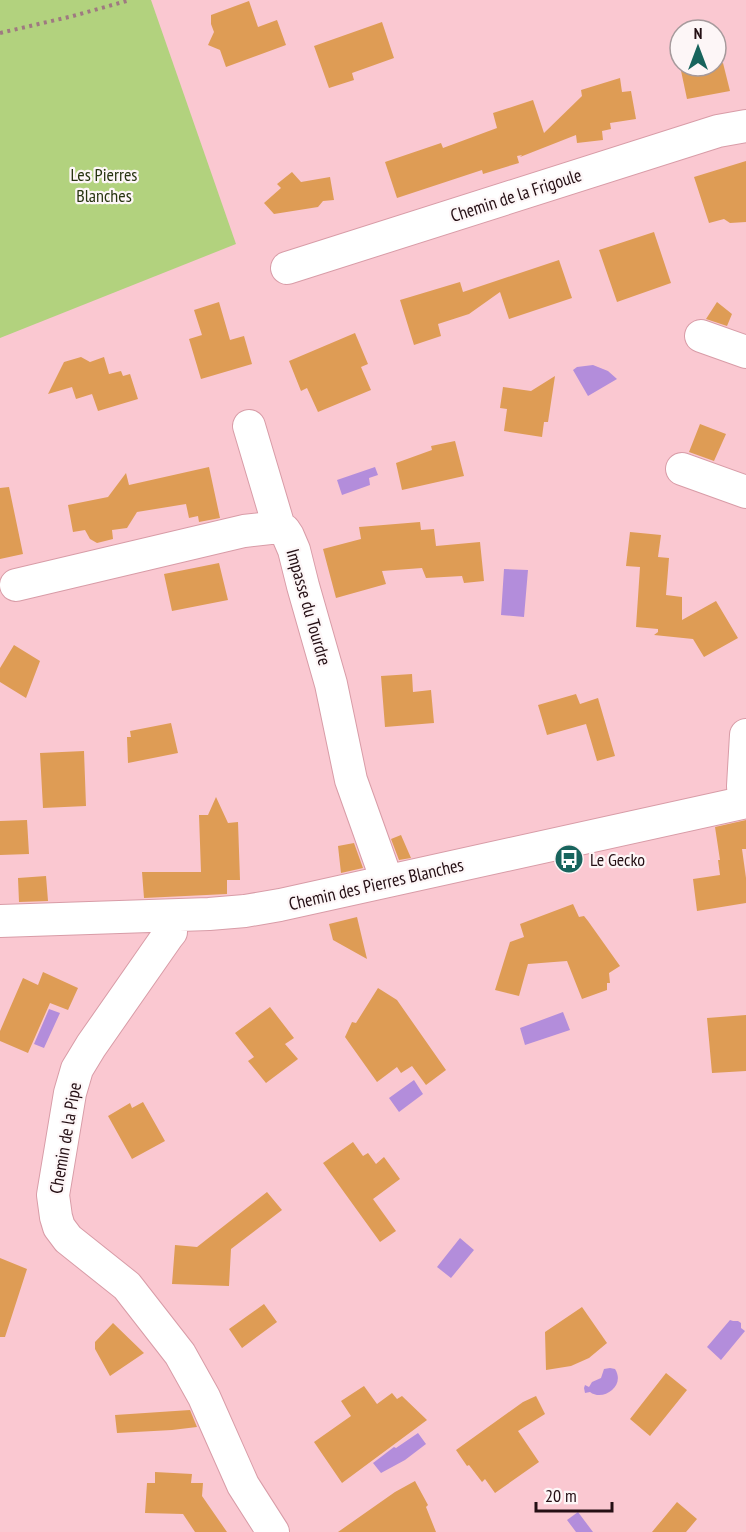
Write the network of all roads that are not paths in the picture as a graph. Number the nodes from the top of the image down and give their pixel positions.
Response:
1 (746, 126) edge
2 (287, 268) dead end
3 (701, 336) dead end
4 (746, 352) edge
5 (249, 426) dead end
6 (682, 469) dead end
7 (744, 483) edge
8 (279, 527) junction
9 (16, 585) dead end
10 (746, 735) edge
11 (745, 802) edge
12 (387, 881) junction
13 (171, 915) junction
14 (0, 921) edge
15 (273, 1532) edge

1 - 2 street, Chemin de la Frigoule
3 - 4 street
5 - 8 street
6 - 7 street
8 - 9 street, Impasse du Tourdre
8 - 12 street, Impasse du Tourdre
10 - 11 street
11 - 12 street, Chemin des Pierres Blanches
12 - 13 street, Chemin des Pierres Blanches
13 - 14 street, Chemin des Pierres Blanches
13 - 15 street, Chemin de la Pipe

